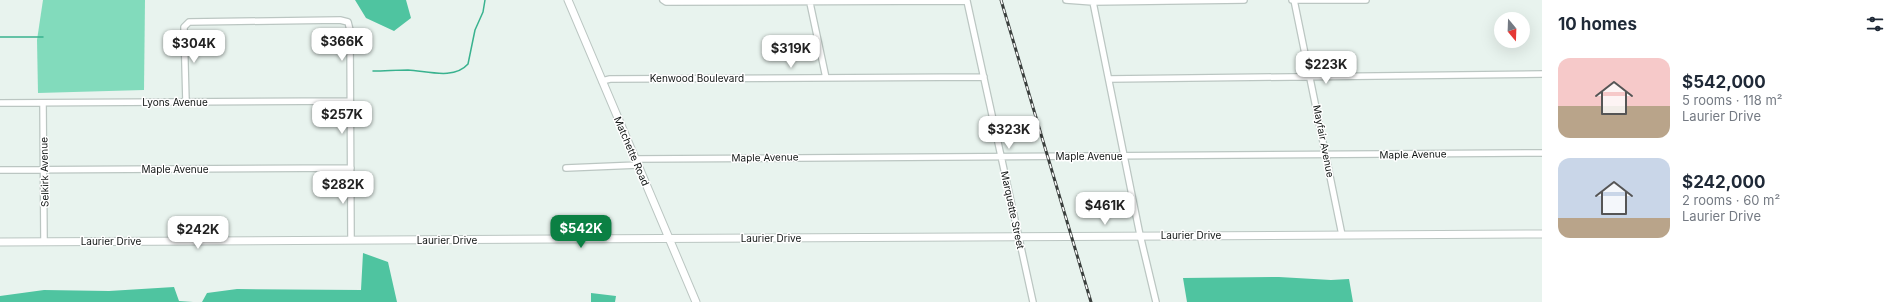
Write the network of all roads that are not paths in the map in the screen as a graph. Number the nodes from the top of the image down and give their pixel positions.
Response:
1 (568, 0) edge
2 (663, 0) edge
3 (1067, 0) edge
4 (1244, 0) edge
5 (1291, 0) edge
6 (1294, 0) edge
7 (1366, 0) edge
8 (967, 1) edge
9 (1093, 2) junction
10 (810, 3) junction
11 (1542, 74) edge
12 (984, 77) junction
13 (1311, 77) junction
14 (826, 78) junction
15 (1109, 79) junction
16 (602, 81) junction
17 (350, 101) junction
18 (43, 102) junction
19 (186, 102) junction
20 (0, 103) edge
21 (1542, 153) edge
22 (1327, 155) junction
23 (1001, 156) junction
24 (1124, 156) junction
25 (636, 162) junction
26 (351, 168) junction
27 (566, 168) dead end
28 (0, 170) edge
29 (43, 170) junction
30 (1542, 234) edge
31 (1140, 235) junction
32 (1342, 235) junction
33 (1018, 236) junction
34 (668, 239) junction
35 (351, 240) junction
36 (44, 241) junction
37 (0, 242) edge
38 (696, 302) edge
39 (1033, 302) edge
40 (1156, 302) edge

1 - 16 street, Matchette Road
2 - 10 street
3 - 9 street
4 - 9 street
5 - 6 street
6 - 7 street
6 - 13 street, Mayfair Avenue
8 - 10 street
8 - 12 street, Marquette Street
9 - 15 street
10 - 14 street
11 - 13 street
12 - 14 street, Kenwood Boulevard
12 - 23 street, Marquette Street
13 - 15 street
13 - 22 street, Mayfair Avenue
14 - 16 street, Kenwood Boulevard
15 - 24 street
16 - 25 street, Matchette Road
17 - 19 street, Lyons Avenue
17 - 19 street
17 - 26 street
18 - 19 street, Lyons Avenue
18 - 20 street, Lyons Avenue
18 - 29 street, Selkirk Avenue
21 - 22 street, Maple Avenue
22 - 24 street, Maple Avenue
22 - 32 street, Mayfair Avenue
23 - 24 street, Maple Avenue
23 - 25 street, Maple Avenue
23 - 33 street, Marquette Street
24 - 31 street
25 - 27 street, Maple Avenue
25 - 34 street, Matchette Road
26 - 29 street, Maple Avenue
26 - 35 street
28 - 29 street, Maple Avenue
29 - 36 street, Selkirk Avenue
30 - 32 street, Laurier Drive
31 - 32 street, Laurier Drive
31 - 33 street, Laurier Drive
31 - 40 street
33 - 34 street, Laurier Drive
33 - 39 street, Marquette Street
34 - 35 street, Laurier Drive
34 - 38 street, Matchette Road
35 - 36 street, Laurier Drive
36 - 37 street, Laurier Drive

